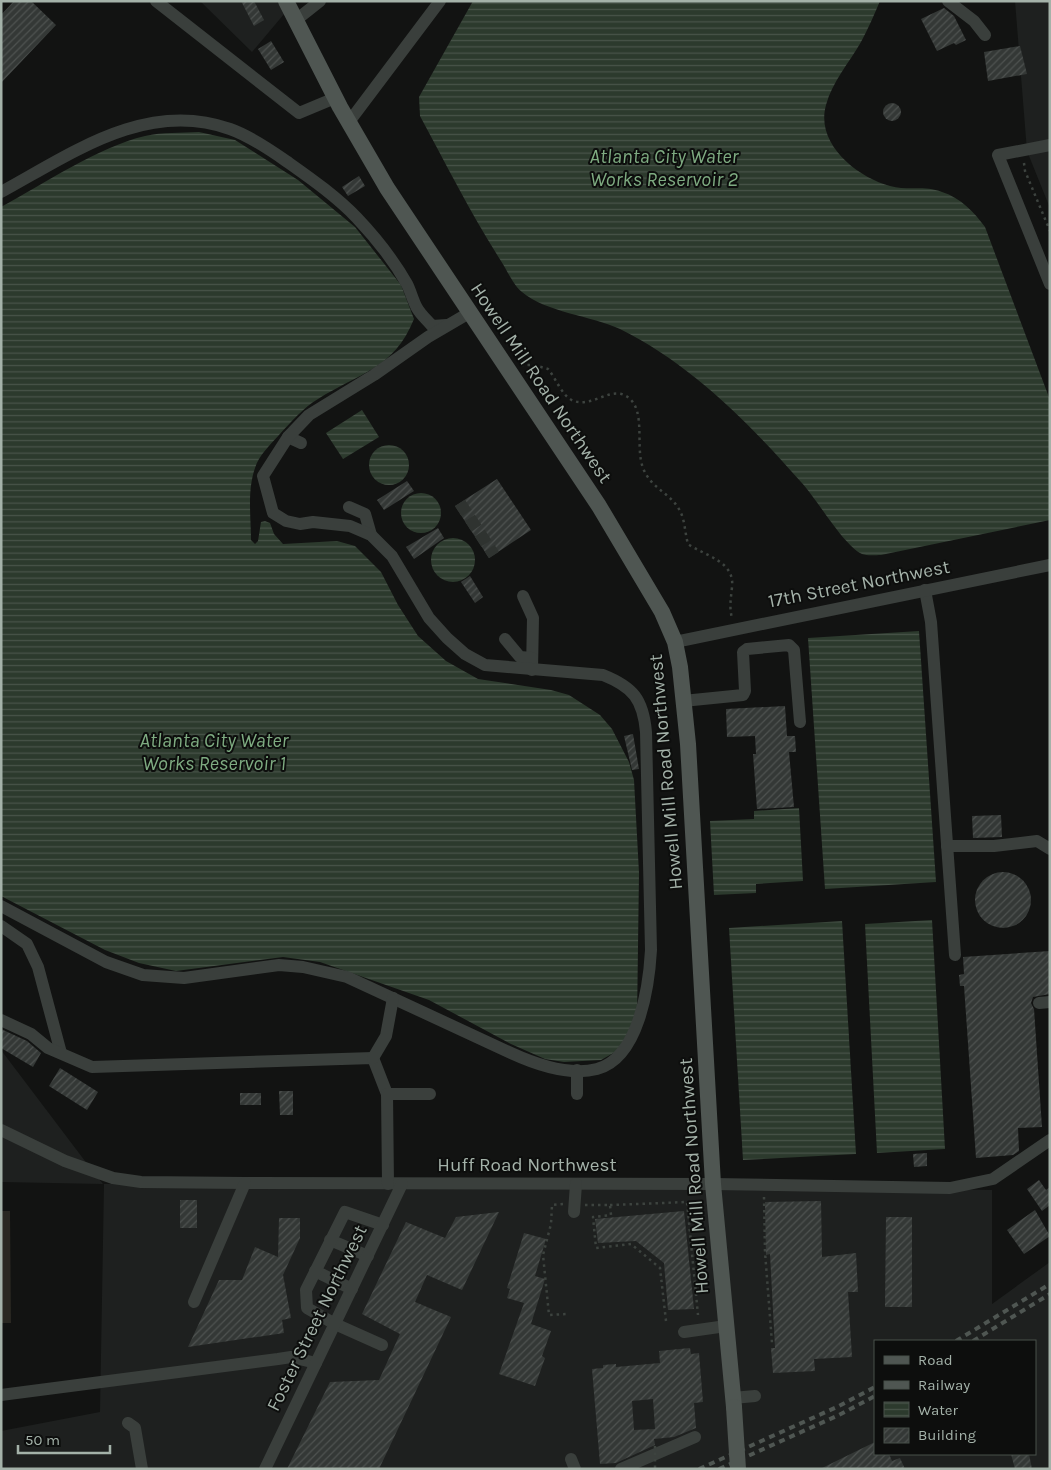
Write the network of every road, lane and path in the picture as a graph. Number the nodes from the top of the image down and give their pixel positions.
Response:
1 (156, 1) edge
2 (286, 1) edge
3 (320, 1) edge
4 (440, 1) edge
5 (948, 1) edge
6 (296, 20) junction
7 (985, 35) dead end
8 (335, 98) junction
9 (349, 122) junction
10 (1050, 144) edge
11 (1024, 150) junction
12 (1, 192) edge
13 (1050, 231) edge
14 (1050, 284) edge
15 (469, 313) junction
16 (450, 325) junction
17 (505, 366) junction
18 (288, 437) junction
19 (302, 443) dead end
20 (349, 507) dead end
21 (371, 535) junction
22 (1050, 565) edge
23 (925, 590) junction
24 (523, 596) dead end
25 (734, 629) junction
26 (505, 639) dead end
27 (675, 642) junction
28 (532, 664) junction
29 (683, 701) junction
30 (800, 722) dead end
31 (947, 846) junction
32 (1050, 850) edge
33 (1, 906) edge
34 (1, 926) edge
35 (955, 954) dead end
36 (393, 998) junction
37 (1, 1020) edge
38 (61, 1053) junction
39 (373, 1058) junction
40 (576, 1070) junction
41 (387, 1094) junction
42 (430, 1094) dead end
43 (577, 1094) dead end
44 (1, 1130) edge
45 (1050, 1140) edge
46 (245, 1183) junction
47 (388, 1184) junction
48 (402, 1184) junction
49 (576, 1184) junction
50 (713, 1184) junction
51 (756, 1193) junction
52 (691, 1197) dead end
53 (687, 1202) junction
54 (578, 1205) junction
55 (610, 1205) junction
56 (383, 1225) junction
57 (330, 1240) junction
58 (368, 1256) junction
59 (315, 1271) junction
60 (352, 1289) junction
61 (194, 1302) dead end
62 (566, 1314) dead end
63 (698, 1315) dead end
64 (666, 1321) dead end
65 (335, 1324) junction
66 (726, 1326) junction
67 (684, 1332) dead end
68 (772, 1343) dead end
69 (382, 1345) dead end
70 (316, 1363) junction
71 (1, 1395) edge
72 (755, 1396) dead end
73 (734, 1403) junction
74 (128, 1424) dead end
75 (695, 1437) dead end
76 (655, 1446) dead end
77 (142, 1469) edge
78 (265, 1469) edge
79 (621, 1469) edge
80 (655, 1469) edge
81 (738, 1469) edge

1 - 8 street
2 - 6 main road, Howell Mill Road Northwest
3 - 6 street
4 - 9 street
5 - 7 street
6 - 8 main road, Howell Mill Road Northwest
8 - 9 main road, Howell Mill Road Northwest
9 - 15 main road, Howell Mill Road Northwest
10 - 11 street
11 - 13 path
11 - 14 street
12 - 16 street
15 - 16 street
15 - 17 main road, Howell Mill Road Northwest
16 - 18 street
17 - 25 path
17 - 27 main road, Howell Mill Road Northwest
18 - 19 street
18 - 21 street
20 - 21 street
21 - 28 street
22 - 23 street, 17th Street Northwest
23 - 25 street, 17th Street Northwest
23 - 31 street
24 - 28 street
25 - 27 street, 17th Street Northwest
26 - 28 street
27 - 29 main road, Howell Mill Road Northwest
28 - 40 street
29 - 30 street
29 - 50 main road, Howell Mill Road Northwest
31 - 32 street
31 - 35 street
33 - 36 street
34 - 38 street
36 - 39 street
36 - 40 street
37 - 38 street
38 - 39 street
39 - 41 street
40 - 43 street
41 - 42 street
41 - 47 street
44 - 46 street, Huff Road Northwest
45 - 51 street, Huff Road Northwest
46 - 47 street, Huff Road Northwest
46 - 61 street
47 - 48 street, Huff Road Northwest
48 - 49 street, Huff Road Northwest
48 - 56 street, Foster Street Northwest
49 - 50 street, Huff Road Northwest
49 - 54 street
50 - 51 street, Huff Road Northwest
50 - 66 main road, Howell Mill Road Northwest
51 - 68 path
52 - 53 path
53 - 55 path
53 - 63 path
54 - 55 path
54 - 62 path
55 - 64 path
56 - 57 street
56 - 58 street, Foster Street Northwest
57 - 58 street
57 - 59 street
58 - 60 street, Foster Street Northwest
59 - 60 street
59 - 65 street
60 - 65 street, Foster Street Northwest
65 - 69 street
65 - 70 street, Foster Street Northwest
66 - 67 street
66 - 73 main road, Howell Mill Road Northwest
70 - 71 street
70 - 78 street, Foster Street Northwest
72 - 73 street
73 - 81 main road, Howell Mill Road Northwest, bridge
74 - 77 street
75 - 79 street
76 - 80 path, bridge

